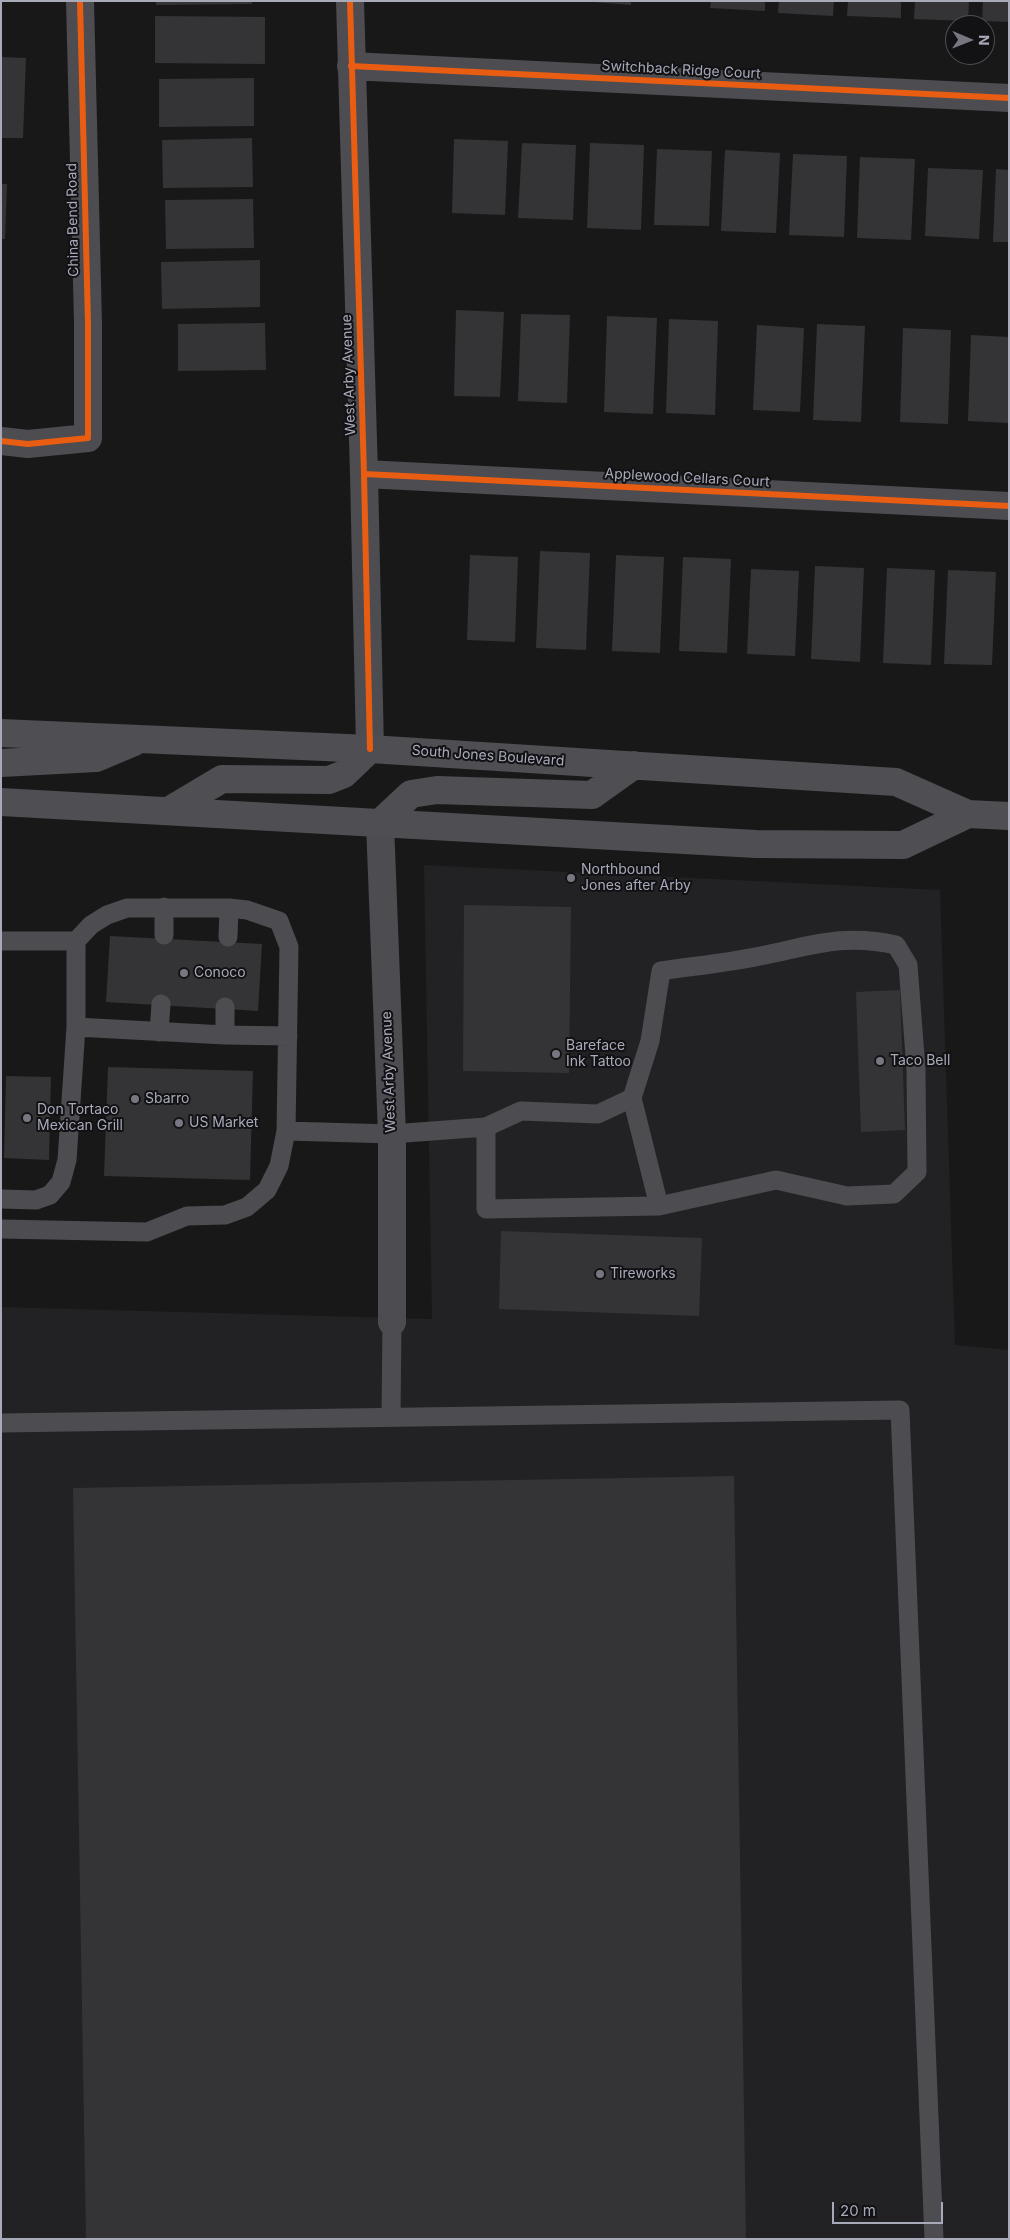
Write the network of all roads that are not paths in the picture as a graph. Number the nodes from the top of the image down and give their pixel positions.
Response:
1 (80, 1) edge
2 (350, 1) edge
3 (351, 66) junction
4 (1009, 98) edge
5 (1, 441) edge
6 (364, 474) junction
7 (1009, 506) edge
8 (1, 733) edge
9 (142, 739) junction
10 (370, 749) junction
11 (1, 763) edge
12 (634, 766) junction
13 (1, 802) edge
14 (170, 810) junction
15 (968, 814) junction
16 (1009, 816) edge
17 (380, 823) junction
18 (164, 907) junction
19 (229, 908) junction
20 (164, 935) dead end
21 (228, 938) dead end
22 (1, 941) edge
23 (76, 941) junction
24 (161, 1004) dead end
25 (225, 1007) dead end
26 (76, 1027) junction
27 (160, 1032) junction
28 (225, 1035) junction
29 (288, 1036) junction
30 (632, 1098) junction
31 (486, 1127) junction
32 (286, 1131) junction
33 (392, 1134) junction
34 (1, 1199) edge
35 (659, 1206) junction
36 (1, 1229) edge
37 (392, 1322) joint
38 (391, 1417) junction
39 (1, 1423) edge
40 (934, 2239) edge

1 - 5 street, China Bend Road
2 - 3 street, West Arby Avenue
3 - 4 street, Switchback Ridge Court
3 - 6 street, West Arby Avenue
6 - 7 street, Applewood Cellars Court
6 - 10 street, West Arby Avenue
8 - 9 main road, South Jones Boulevard
9 - 10 main road, South Jones Boulevard
9 - 11 main road
10 - 12 main road, South Jones Boulevard
10 - 14 main road
12 - 15 main road, South Jones Boulevard
12 - 17 main road
13 - 14 main road, South Jones Boulevard
14 - 17 main road, South Jones Boulevard
15 - 16 main road, South Jones Boulevard
15 - 17 main road, South Jones Boulevard
17 - 33 street, West Arby Avenue
18 - 19 lane
18 - 20 lane
18 - 23 lane
19 - 21 lane
19 - 29 lane
22 - 23 lane
23 - 26 lane
24 - 27 lane
25 - 28 lane
26 - 27 lane
26 - 34 lane
27 - 28 lane
28 - 29 lane
29 - 32 lane
30 - 31 lane
30 - 35 lane
30 - 35 lane
31 - 33 lane
31 - 35 lane
32 - 33 lane
32 - 36 lane
33 - 37 street, West Arby Avenue
37 - 38 lane
38 - 39 lane
38 - 40 lane

